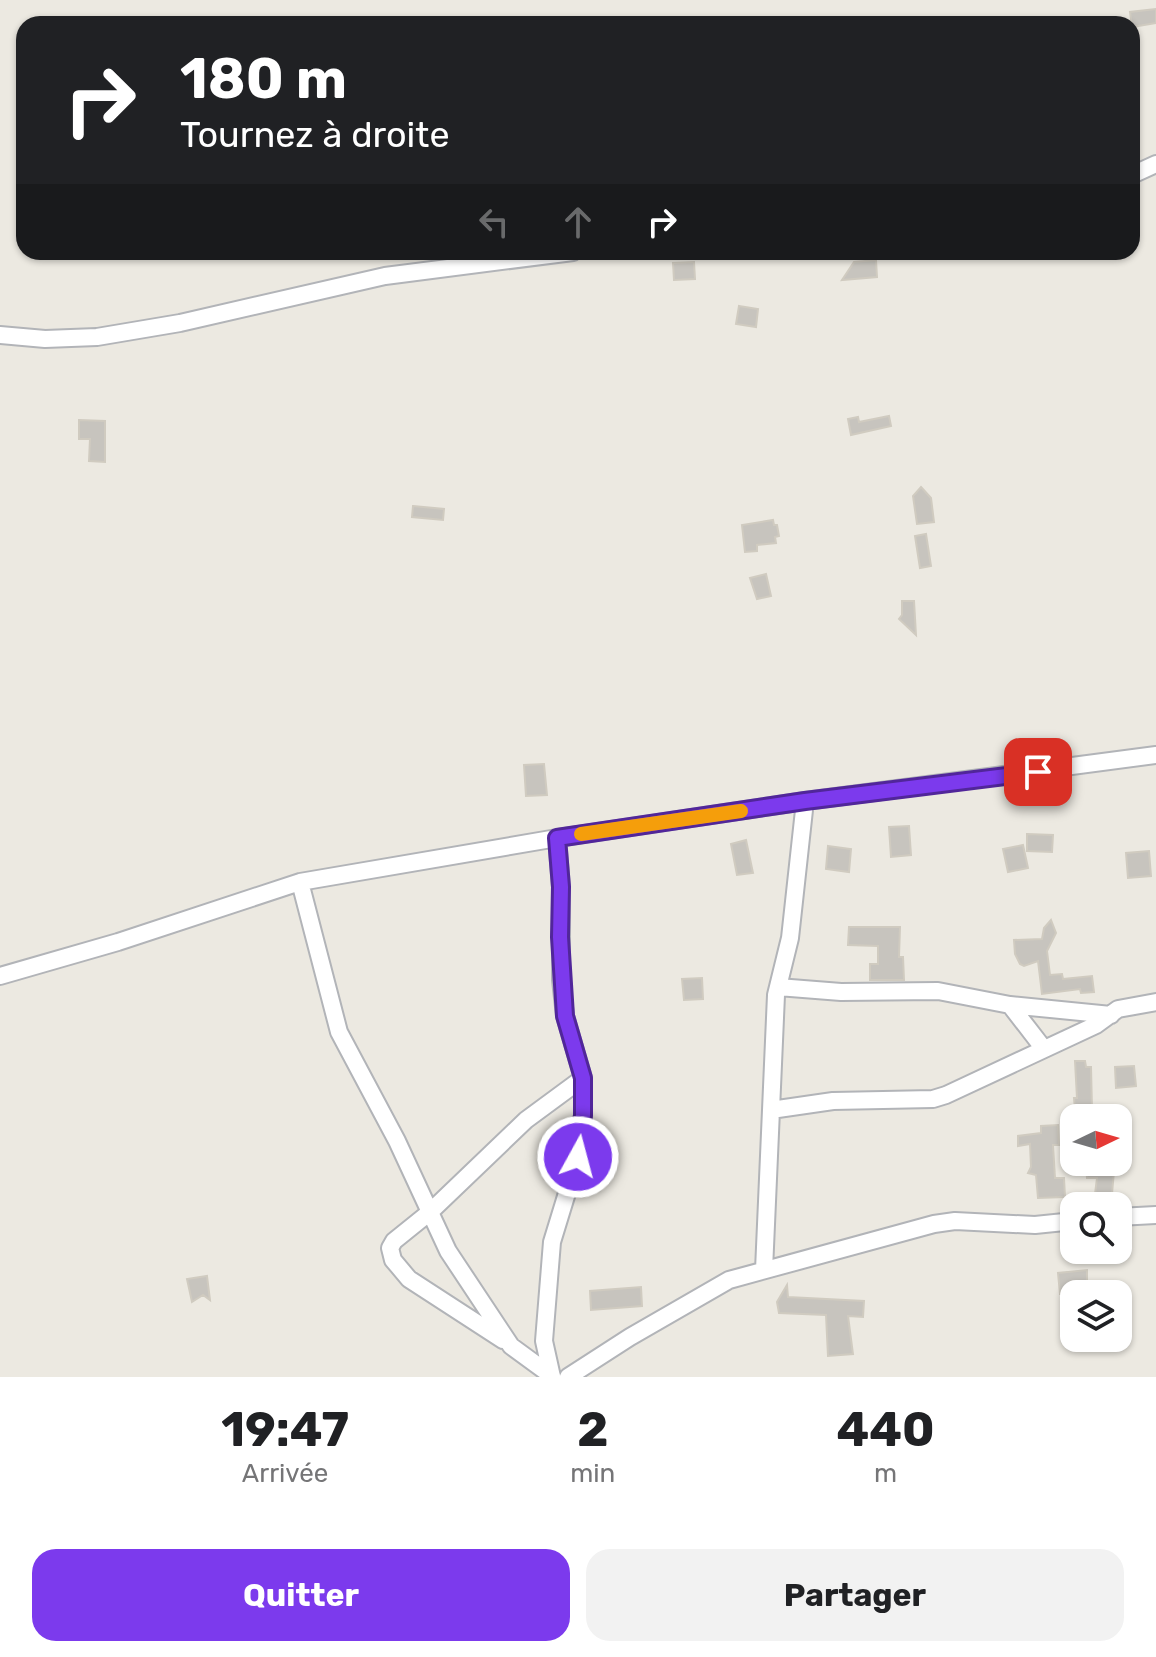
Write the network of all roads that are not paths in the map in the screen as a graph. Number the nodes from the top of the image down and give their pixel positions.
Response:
1 (510, 260) edge
2 (0, 335) edge
3 (1156, 755) edge
4 (805, 801) junction
5 (557, 838) junction
6 (300, 882) junction
7 (0, 976) edge
8 (778, 987) junction
9 (1156, 1002) edge
10 (1010, 1005) junction
11 (1111, 1015) junction
12 (1044, 1049) junction
13 (583, 1078) junction
14 (771, 1110) junction
15 (430, 1212) junction
16 (1156, 1215) edge
17 (1132, 1216) edge
18 (1060, 1222) edge
19 (764, 1270) junction
20 (511, 1346) junction
21 (552, 1376) edge
22 (568, 1377) edge

1 - 2 street
3 - 4 street
4 - 5 street
4 - 8 street
5 - 6 street
5 - 13 street
6 - 7 street
6 - 15 street
8 - 10 street
8 - 14 street
9 - 11 street
10 - 11 street
10 - 12 street
11 - 12 street
12 - 14 street
13 - 15 street
13 - 21 street
14 - 19 street
15 - 20 street
15 - 20 street
16 - 17 street
18 - 19 street
19 - 22 street
20 - 21 street

